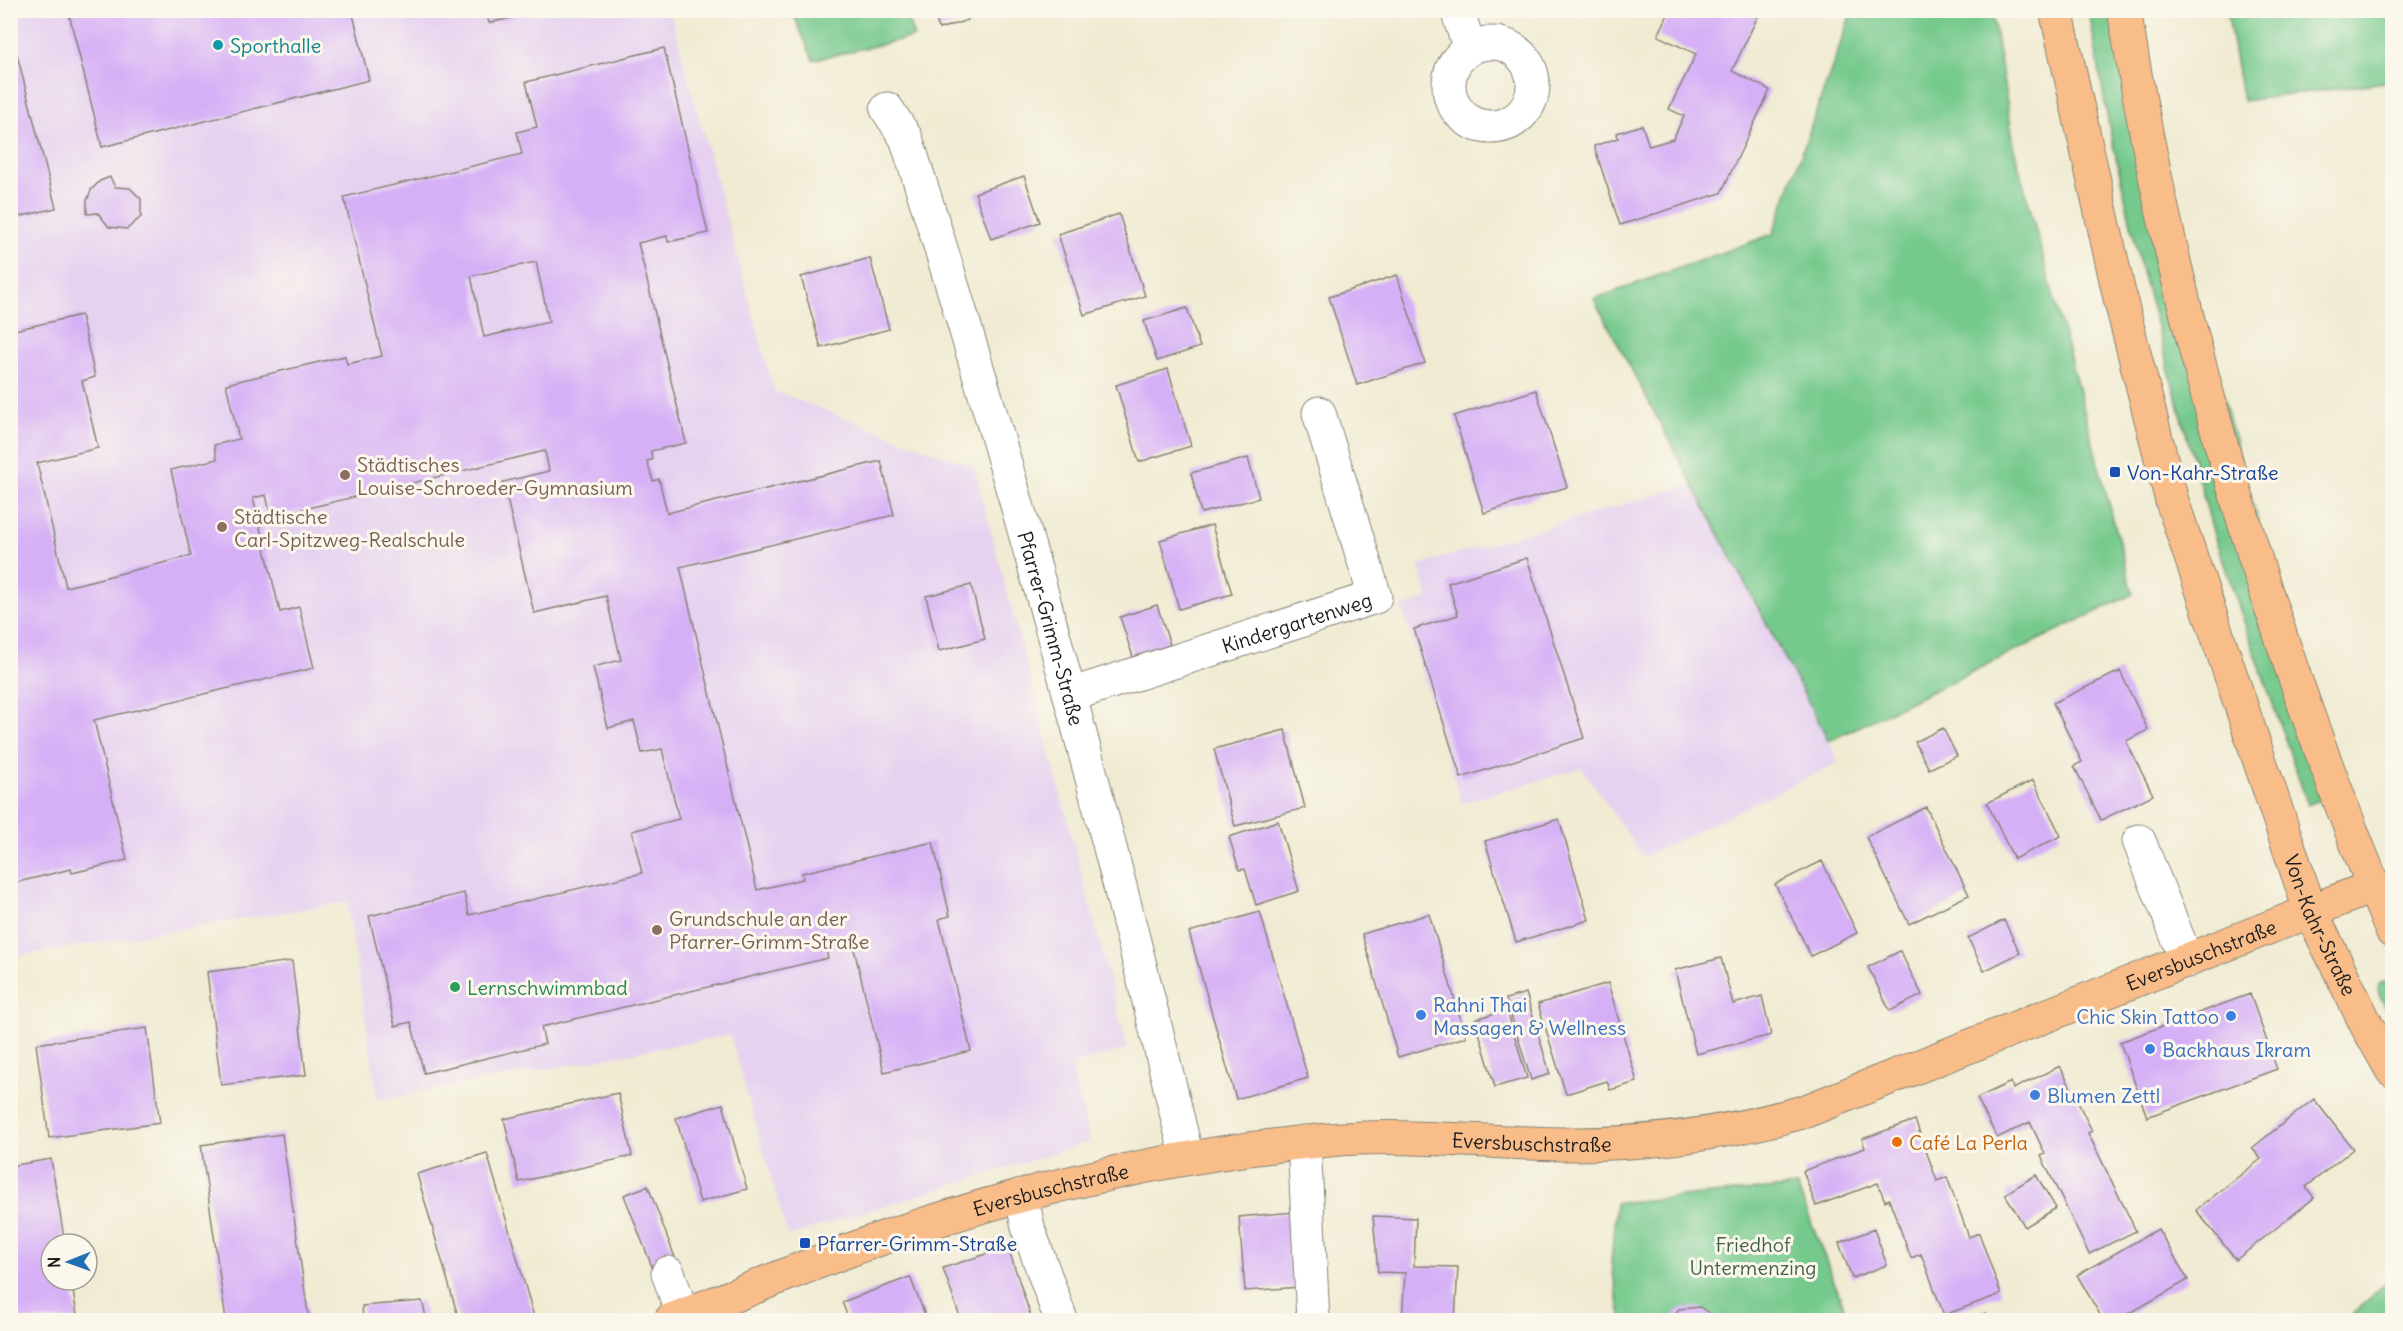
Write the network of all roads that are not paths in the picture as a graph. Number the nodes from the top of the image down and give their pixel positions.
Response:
1 (1457, 10) edge
2 (2056, 10) edge
3 (2124, 10) edge
4 (1470, 49) dead end
5 (887, 109) dead end
6 (1319, 413) dead end
7 (1070, 695) junction
8 (2139, 842) dead end
9 (2374, 886) junction
10 (2310, 910) junction
11 (2392, 931) edge
12 (2187, 961) junction
13 (2392, 1070) edge
14 (1304, 1142) junction
15 (1187, 1157) junction
16 (1021, 1195) junction
17 (668, 1273) dead end
18 (677, 1318) edge
19 (1061, 1320) edge
20 (1313, 1320) edge

1 - 4 street
2 - 10 main road, Von-Kahr-Straße
3 - 9 main road
5 - 7 street, Pfarrer-Grimm-Straße
6 - 7 street, Kindergartenweg
7 - 15 street, Pfarrer-Grimm-Straße
8 - 12 street
9 - 10 main road, Eversbuschstraße
9 - 11 main road
10 - 12 main road, Eversbuschstraße
10 - 13 main road, Von-Kahr-Straße
12 - 14 main road, Eversbuschstraße
14 - 15 main road, Eversbuschstraße
14 - 20 street
15 - 16 main road, Eversbuschstraße
16 - 18 main road, Eversbuschstraße
16 - 19 street
17 - 18 street

